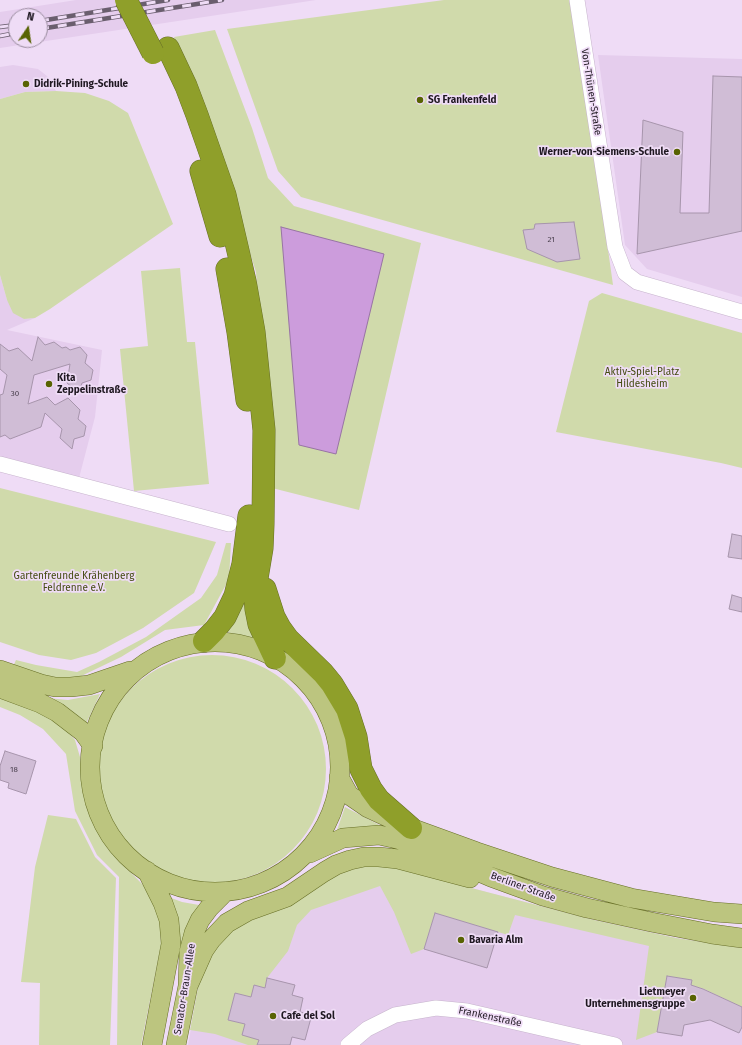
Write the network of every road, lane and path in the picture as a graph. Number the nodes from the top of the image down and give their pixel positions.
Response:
1 (126, 0) edge
2 (143, 0) edge
3 (577, 0) edge
4 (161, 50) junction
5 (742, 312) edge
6 (0, 464) edge
7 (229, 524) dead end
8 (262, 548) junction
9 (204, 641) junction
10 (274, 658) junction
11 (0, 670) edge
12 (130, 671) junction
13 (12, 686) edge
14 (93, 746) junction
15 (339, 777) junction
16 (411, 828) junction
17 (310, 853) junction
18 (147, 871) junction
19 (222, 895) junction
20 (543, 896) junction
21 (742, 914) edge
22 (742, 938) edge
23 (188, 986) junction
24 (152, 1045) edge
25 (176, 1045) edge
26 (348, 1045) edge
27 (615, 1045) edge

1 - 4 highway, bridge
2 - 4 highway
3 - 5 street, Von-Thünen-Straße
4 - 8 highway
4 - 9 highway
6 - 7 street
8 - 10 highway
8 - 16 highway
9 - 10 main road
9 - 12 main road
10 - 15 main road
11 - 13 main road
12 - 13 main road
12 - 14 main road
13 - 14 main road
14 - 18 main road
15 - 16 main road, Berliner Straße
15 - 17 main road
16 - 21 main road, Berliner Straße
17 - 19 main road
17 - 20 main road, Berliner Straße
18 - 19 main road
18 - 24 main road, Senator-Braun-Allee
19 - 23 main road, Senator-Braun-Allee
20 - 22 main road, Berliner Straße
20 - 23 main road
23 - 25 main road, Senator-Braun-Allee
26 - 27 street, Frankenstraße

